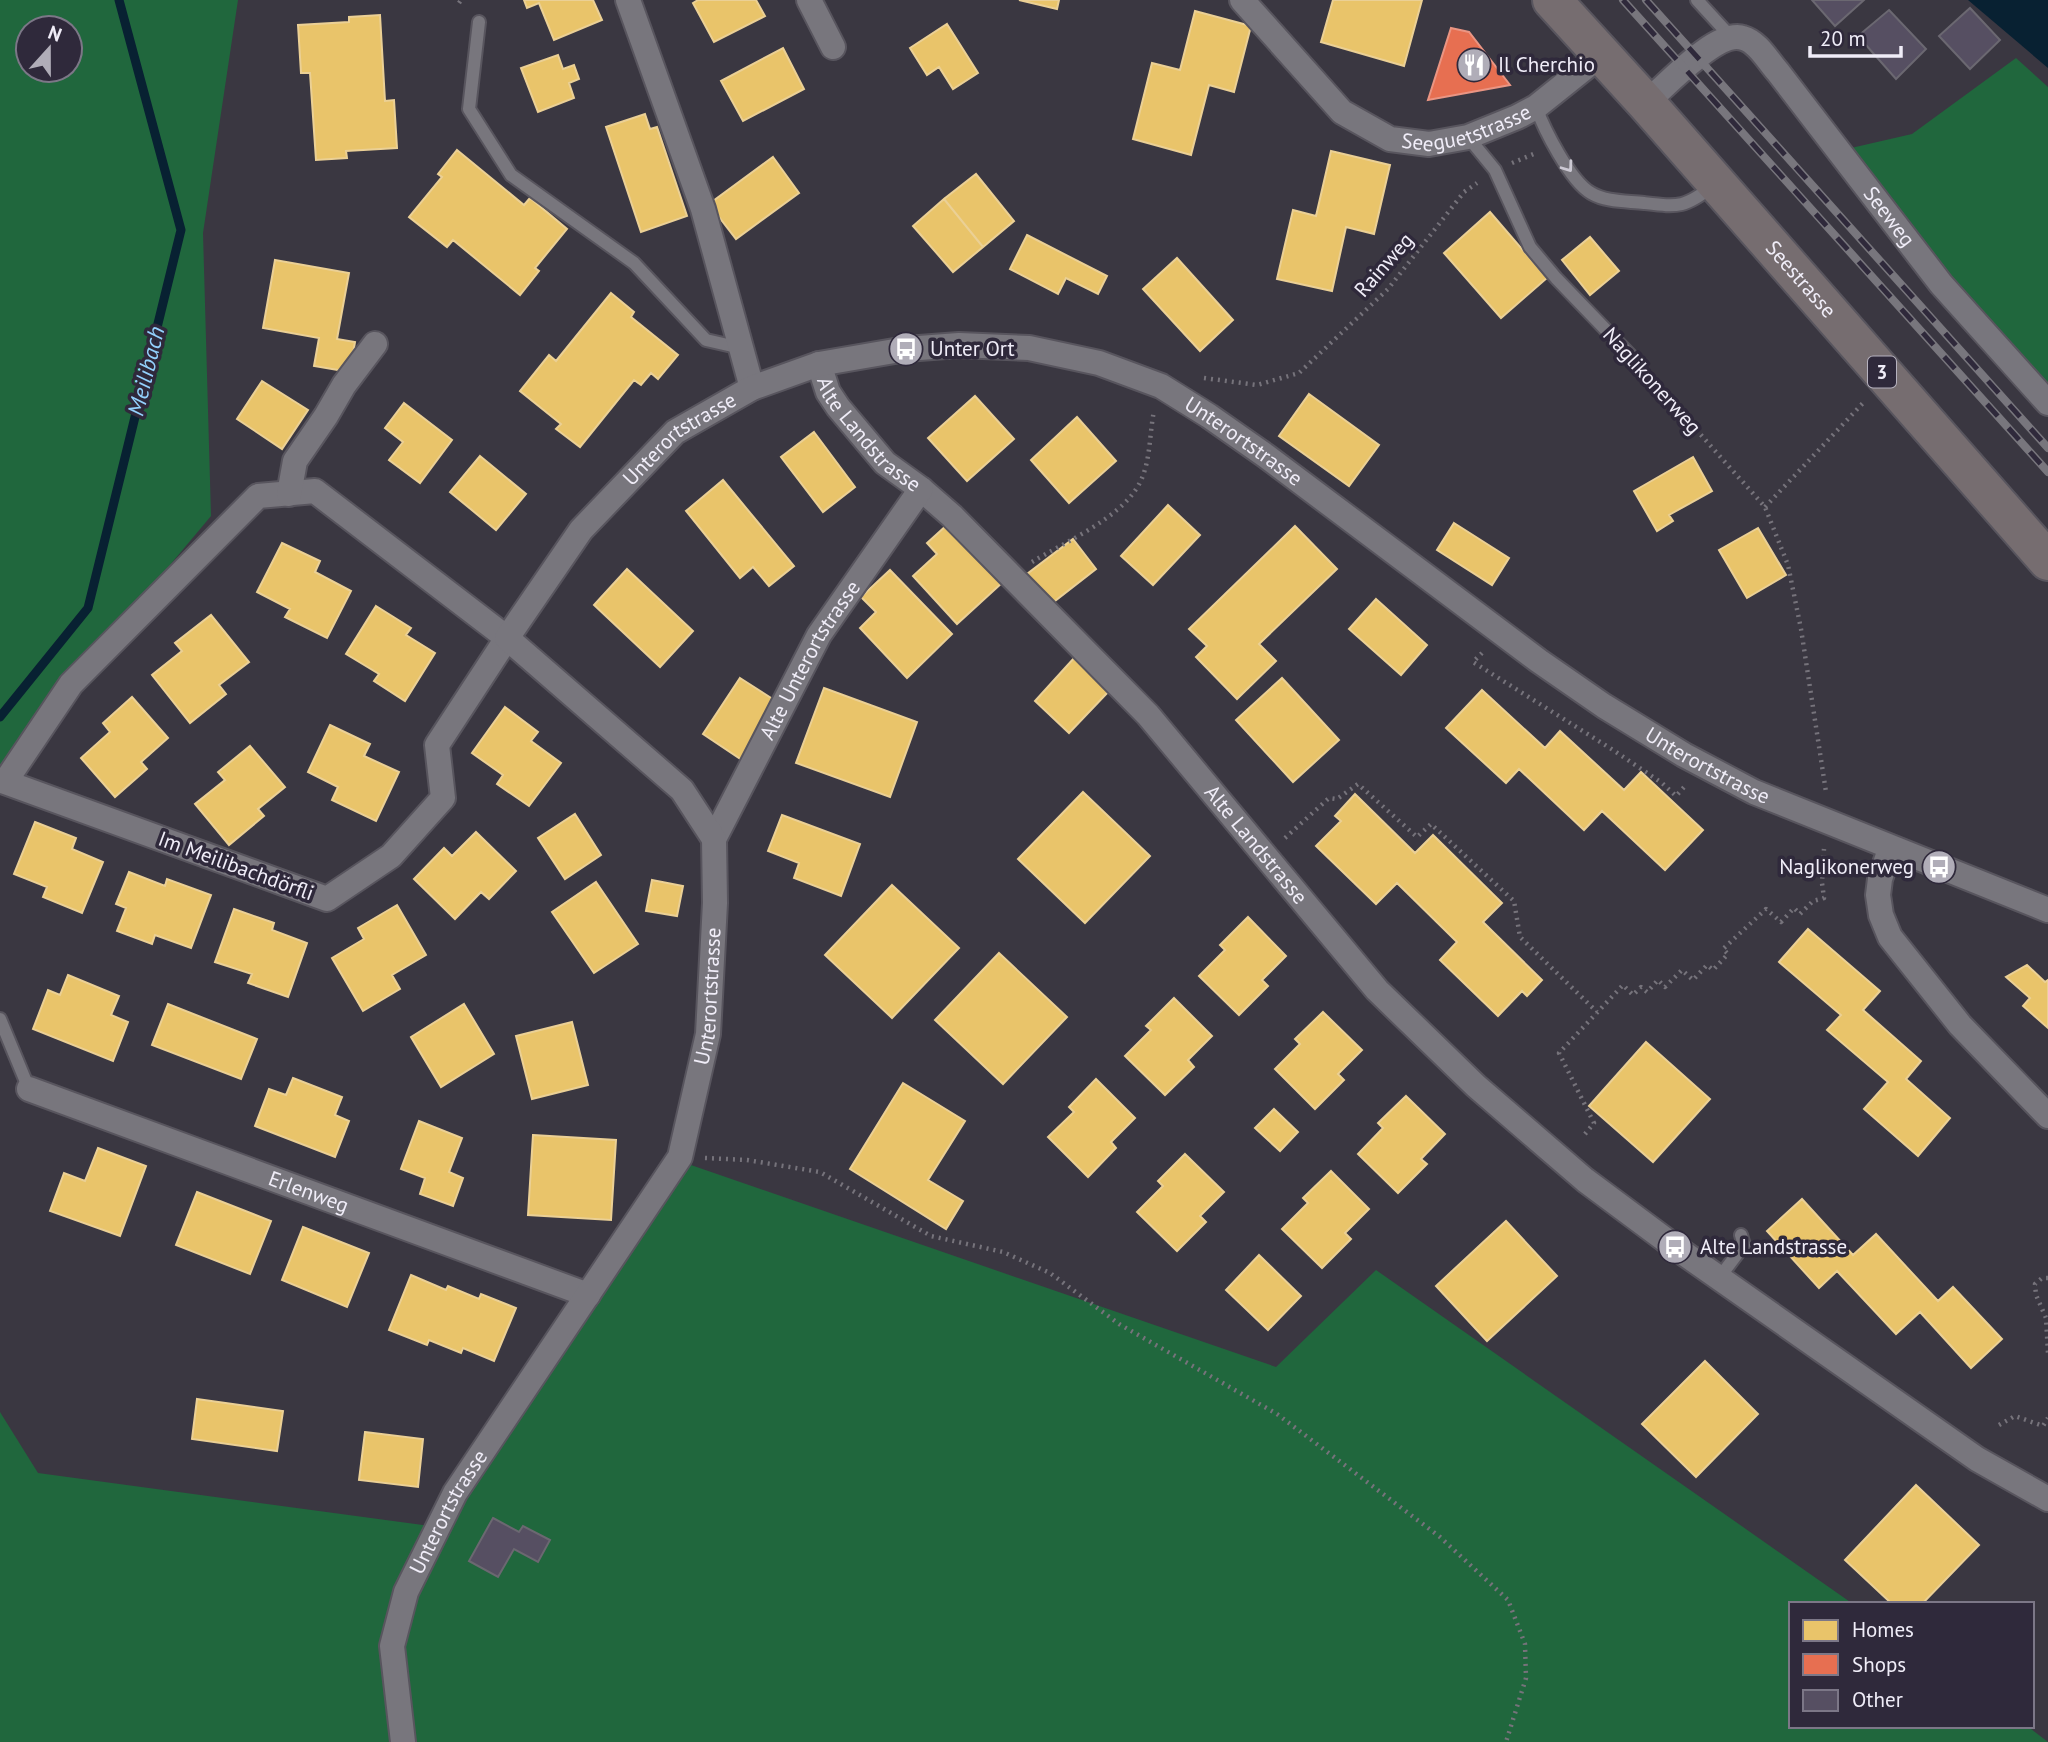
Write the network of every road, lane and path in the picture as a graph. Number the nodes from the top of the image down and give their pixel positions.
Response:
1 (628, 0) edge
2 (809, 0) edge
3 (1242, 0) edge
4 (1552, 0) edge
5 (1697, 0) edge
6 (479, 22) dead end
7 (1730, 36) junction
8 (833, 47) dead end
9 (1601, 55) junction
10 (1646, 103) junction
11 (1536, 107) junction
12 (1468, 137) junction
13 (1552, 144) junction
14 (1495, 170) junction
15 (1716, 183) junction
16 (375, 344) dead end
17 (741, 348) junction
18 (1633, 358) joint
19 (819, 364) junction
20 (1887, 378) junction
21 (1230, 382) dead end
22 (752, 388) junction
23 (2048, 403) edge
24 (1151, 425) dead end
25 (921, 489) junction
26 (289, 494) junction
27 (1765, 507) junction
28 (2048, 561) edge
29 (1010, 575) junction
30 (507, 638) junction
31 (1473, 662) dead end
32 (1694, 776) dead end
33 (3, 787) edge
34 (1826, 793) dead end
35 (1289, 835) dead end
36 (1825, 837) dead end
37 (714, 839) junction
38 (1890, 849) junction
39 (2048, 910) edge
40 (1597, 1012) junction
41 (0, 1019) edge
42 (29, 1089) joint
43 (2048, 1116) edge
44 (1585, 1134) dead end
45 (680, 1157) junction
46 (1741, 1235) dead end
47 (1719, 1278) junction
48 (2048, 1278) edge
49 (588, 1295) junction
50 (2048, 1353) edge
51 (2048, 1418) edge
52 (1999, 1425) dead end
53 (2048, 1499) edge
54 (403, 1742) edge
55 (1506, 1742) edge

1 - 17 street
2 - 8 street
3 - 12 street, Seeguetstrasse
4 - 9 main road, Seestrasse / 3
5 - 7 lane, Seeweg
6 - 17 lane
7 - 10 street
7 - 23 street, Seeweg
9 - 10 main road, Seestrasse / 3
9 - 11 street, Seeguetstrasse
10 - 15 main road, Seestrasse / 3
11 - 12 street, Seeguetstrasse
11 - 13 lane
12 - 14 lane, Naglikonerweg
13 - 14 path, Rainweg
13 -> 15 lane
14 - 18 lane, Naglikonerweg
14 - 21 path, Rainweg
15 - 20 main road, Seestrasse / 3
16 - 26 street
17 - 22 street
18 - 27 path, Naglikonerweg
19 - 22 street, Unterortstrasse
19 - 25 street, Alte Landstrasse
19 - 38 street, Unterortstrasse
20 - 27 path
20 - 28 main road, Seestrasse / 3
22 - 30 street, Unterortstrasse
24 - 29 path
25 - 29 street, Alte Landstrasse
25 - 37 street, Alte Unterortstrasse
26 - 30 street, Im Meilibachdörfli
26 - 33 street, Im Meilibachdörfli
27 - 34 path, Naglikonerweg
29 - 47 street, Alte Landstrasse
30 - 33 street, Im Meilibachdörfli
30 - 37 street
31 - 32 path
35 - 40 path
36 - 40 path
37 - 45 street, Unterortstrasse
38 - 39 street, Unterortstrasse
38 - 43 street
40 - 44 path
41 - 42 lane
42 - 49 street, Erlenweg
45 - 49 street, Unterortstrasse
45 - 55 path
46 - 47 lane
47 - 53 street, Alte Landstrasse
48 - 50 path
49 - 54 street, Unterortstrasse
51 - 52 path

